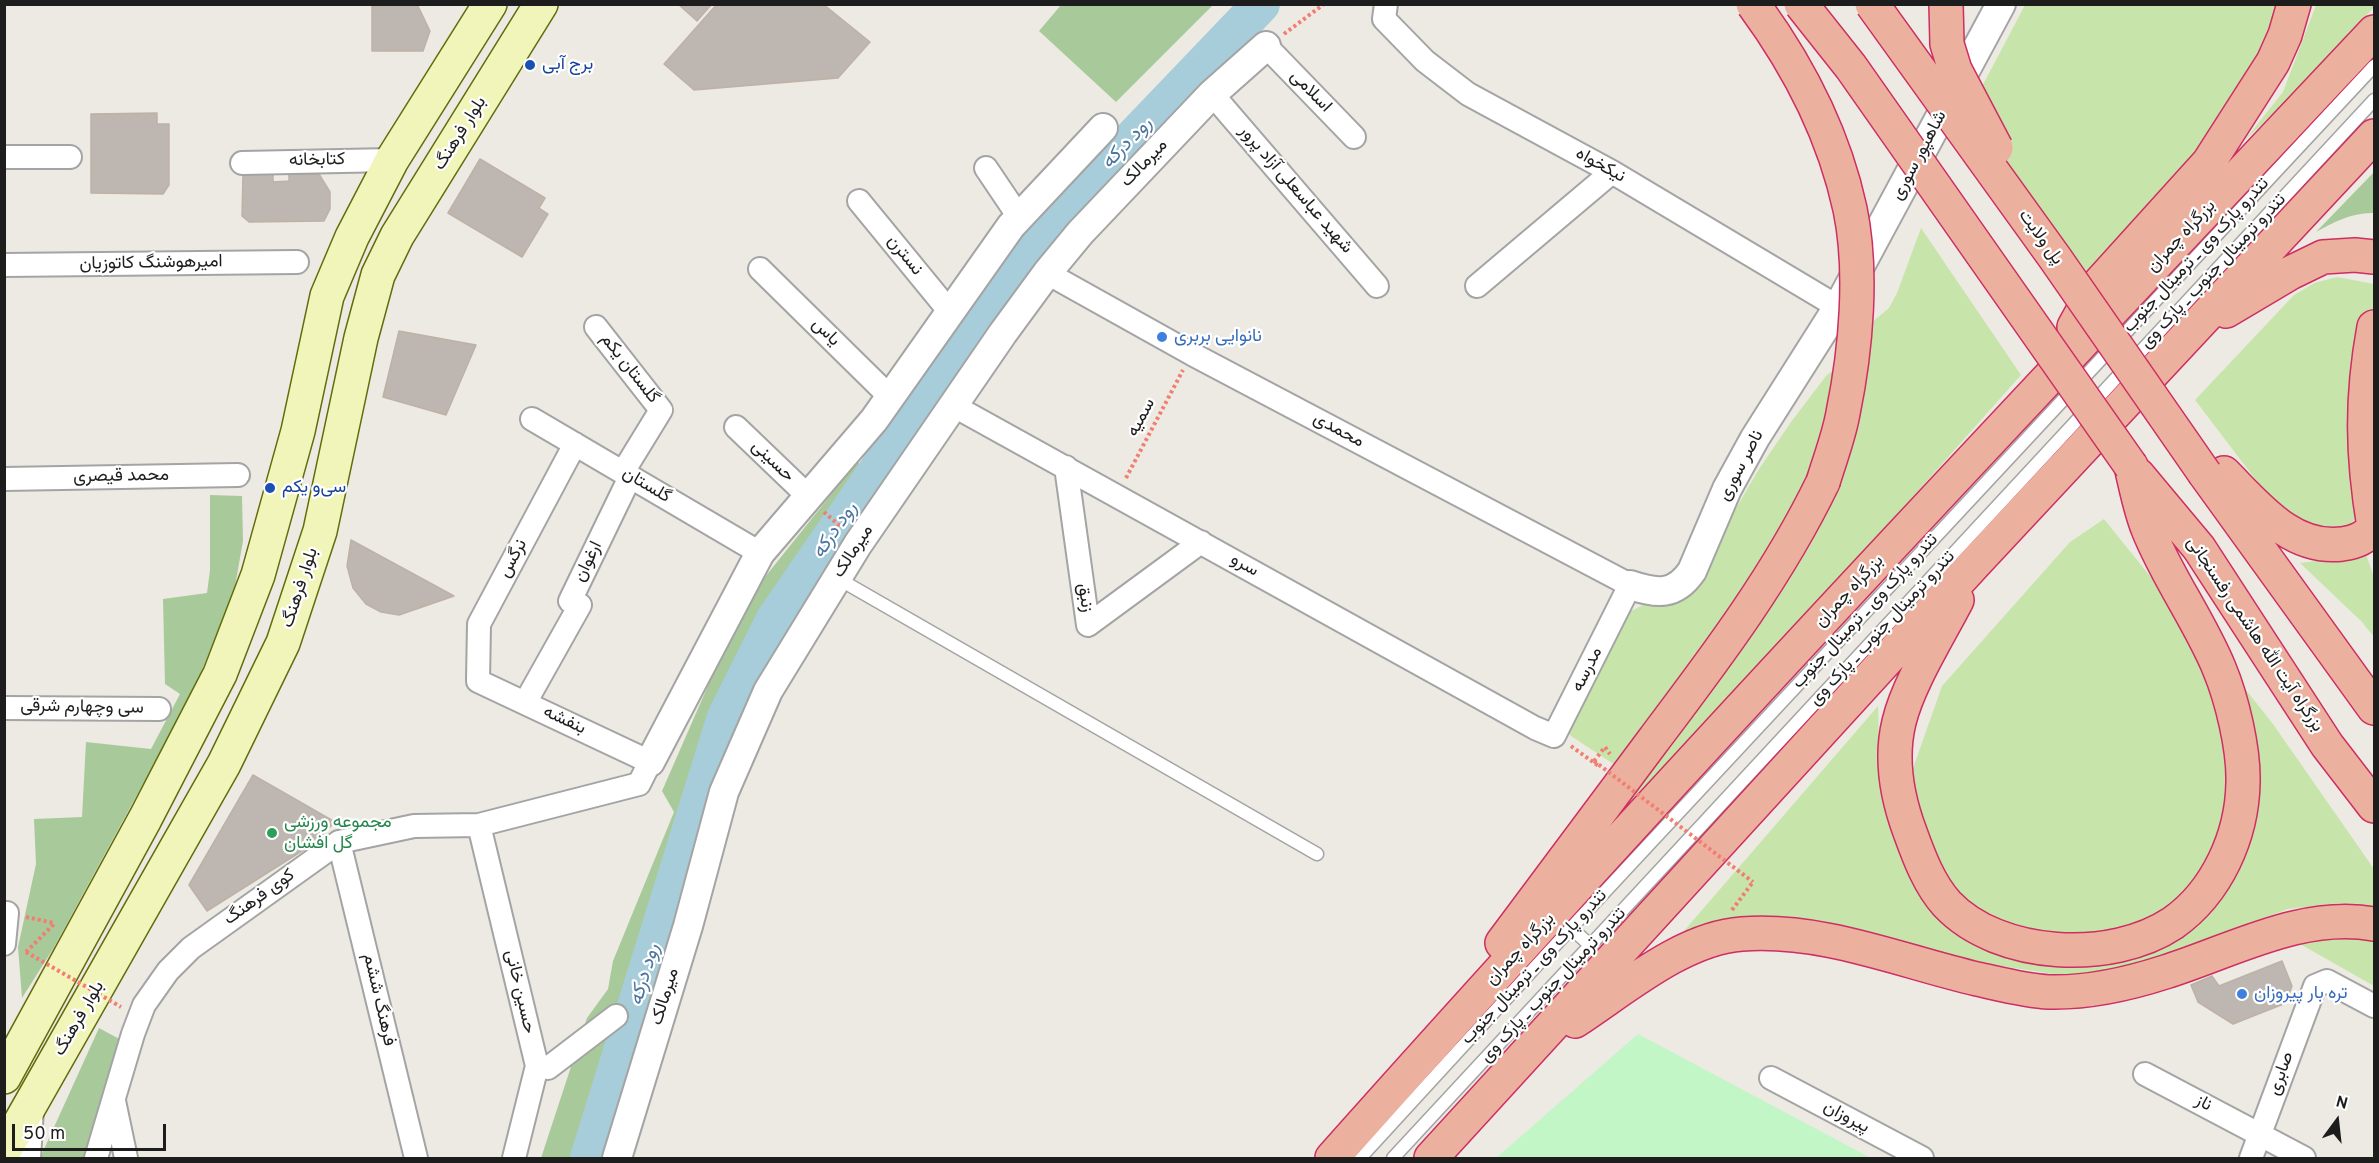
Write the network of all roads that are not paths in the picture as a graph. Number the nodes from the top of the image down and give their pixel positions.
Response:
1 (490, 4) edge
2 (541, 4) edge
3 (1386, 4) edge
4 (1753, 4) edge
5 (1801, 4) edge
6 (1872, 4) edge
7 (1946, 4) edge
8 (2001, 4) edge
9 (2294, 4) edge
10 (2374, 32) edge
11 (1266, 46) joint
12 (2374, 66) edge
13 (1212, 94) junction
14 (2374, 100) edge
15 (1103, 128) dead end
16 (2374, 136) edge
17 (1354, 137) dead end
18 (4, 157) edge
19 (70, 157) dead end
20 (392, 160) junction
21 (242, 163) dead end
22 (986, 168) dead end
23 (1612, 172) junction
24 (859, 201) dead end
25 (1019, 217) junction
26 (2374, 257) edge
27 (2055, 258) junction
28 (297, 262) dead end
29 (4, 265) edge
30 (760, 269) dead end
31 (1047, 273) junction
32 (1377, 286) dead end
33 (1477, 286) dead end
34 (1838, 307) junction
35 (950, 312) junction
36 (596, 327) dead end
37 (2374, 327) edge
38 (2193, 330) junction
39 (2044, 382) junction
40 (890, 397) junction
41 (954, 406) junction
42 (2160, 408) junction
43 (532, 419) dead end
44 (736, 427) dead end
45 (575, 444) junction
46 (2131, 466) junction
47 (1066, 467) junction
48 (626, 474) junction
49 (238, 475) dead end
50 (4, 479) edge
51 (809, 496) junction
52 (2374, 528) edge
53 (1201, 542) junction
54 (760, 553) junction
55 (1976, 563) junction
56 (837, 578) junction
57 (1630, 585) junction
58 (478, 681) joint
59 (525, 703) junction
60 (4, 708) edge
61 (2374, 708) edge
62 (159, 709) dead end
63 (1545, 732) joint
64 (650, 762) junction
65 (2374, 806) edge
66 (479, 825) junction
67 (339, 842) junction
68 (1317, 854) dead end
69 (6, 913) edge
70 (2374, 924) edge
71 (1571, 928) junction
72 (1591, 946) junction
73 (15, 948) edge
74 (2374, 1006) edge
75 (616, 1016) dead end
76 (1450, 1026) junction
77 (1534, 1049) junction
78 (537, 1066) junction
79 (2145, 1074) dead end
80 (4, 1077) edge
81 (1771, 1078) dead end
82 (113, 1097) junction
83 (33, 1098) junction
84 (2260, 1134) junction
85 (4, 1151) edge
86 (29, 1158) edge
87 (96, 1158) edge
88 (126, 1158) edge
89 (416, 1158) edge
90 (514, 1158) edge
91 (617, 1158) edge
92 (1332, 1158) edge
93 (1360, 1158) edge
94 (1393, 1158) edge
95 (1431, 1158) edge
96 (1922, 1158) edge
97 (2251, 1158) edge
98 (2304, 1158) edge

1 - 20 main road, بلوار فرهنگ
2 - 83 main road, بلوار فرهنگ
3 - 23 street, نیکخواه
4 - 76 highway, bridge
5 - 46 highway, bridge
6 - 27 highway, پل ولایت, bridge
7 - 27 highway, bridge
8 - 34 street, شاهپور سوری
9 - 39 highway
10 - 39 highway, بزرگراه چمران
11 - 13 street, میرمالک
11 - 17 street, اسلامی
12 - 71 lane, تندرو پارک وی ـ ترمینال جنوب
13 - 31 street, میرمالک
13 - 32 street, شهید عباسعلی آزاد پرور
14 - 72 lane, تندرو ترمینال جنوب ـ پارک وی
15 - 25 street
16 - 38 highway
18 - 19 street
20 - 21 street, کتابخانه
20 - 80 main road, بلوار فرهنگ
22 - 25 street
23 - 33 street
23 - 34 street, نیکخواه
24 - 35 street, نسترن
25 - 35 street
26 - 38 highway
27 - 42 highway, پل ولایت, bridge
28 - 29 street, امیرهوشنگ کاتوزیان
30 - 40 street, یاس
31 - 41 street, میرمالک
31 - 57 street, محمدی
34 - 57 street, ناصر سوری
35 - 40 street
36 - 48 street, گلستان یکم
37 - 52 highway
38 - 55 highway
39 - 76 highway, بزرگراه چمران
40 - 51 street
41 - 47 street, سرو
41 - 56 street, میرمالک
42 - 52 highway
42 - 61 highway, پل ولایت, bridge
43 - 45 street, گلستان
44 - 51 street, حسینی
45 - 48 street, گلستان
45 - 58 street, نرگس
46 - 55 highway
46 - 65 highway, بزرگراه آیت الله هاشمی رفسنجانی
47 - 53 street, سرو
47 - 53 street, زنبق
48 - 54 street, گلستان
48 - 59 street, ارغوان
49 - 50 street, محمد قیصری
51 - 54 street
53 - 63 street, سرو
54 - 64 street
55 - 77 highway
56 - 68 lane
56 - 91 street, میرمالک
57 - 63 street, مدرسه
58 - 59 street, بنفشه
59 - 64 street, بنفشه
60 - 62 street, سی وچهارم شرقی
64 - 66 street, کوی فرهنگ
66 - 67 street, کوی فرهنگ
66 - 78 street, حسین خانی
67 - 82 street, کوی فرهنگ
67 - 89 street, فرهنگ ششم
69 - 73 street
70 - 77 highway
71 - 72 lane
71 - 93 lane, تندرو پارک وی ـ ترمینال جنوب
72 - 94 lane, تندرو ترمینال جنوب ـ پارک وی
74 - 84 street, صابری
75 - 78 street
76 - 92 highway, بزرگراه چمران
77 - 95 highway
78 - 90 street, حسین خانی
79 - 84 street, ناز
81 - 96 street, پیروزان
82 - 87 street, کوی فرهنگ
82 - 88 street
83 - 85 main road, بلوار فرهنگ
83 - 86 street
84 - 97 street, صابری
84 - 98 street, ناز

